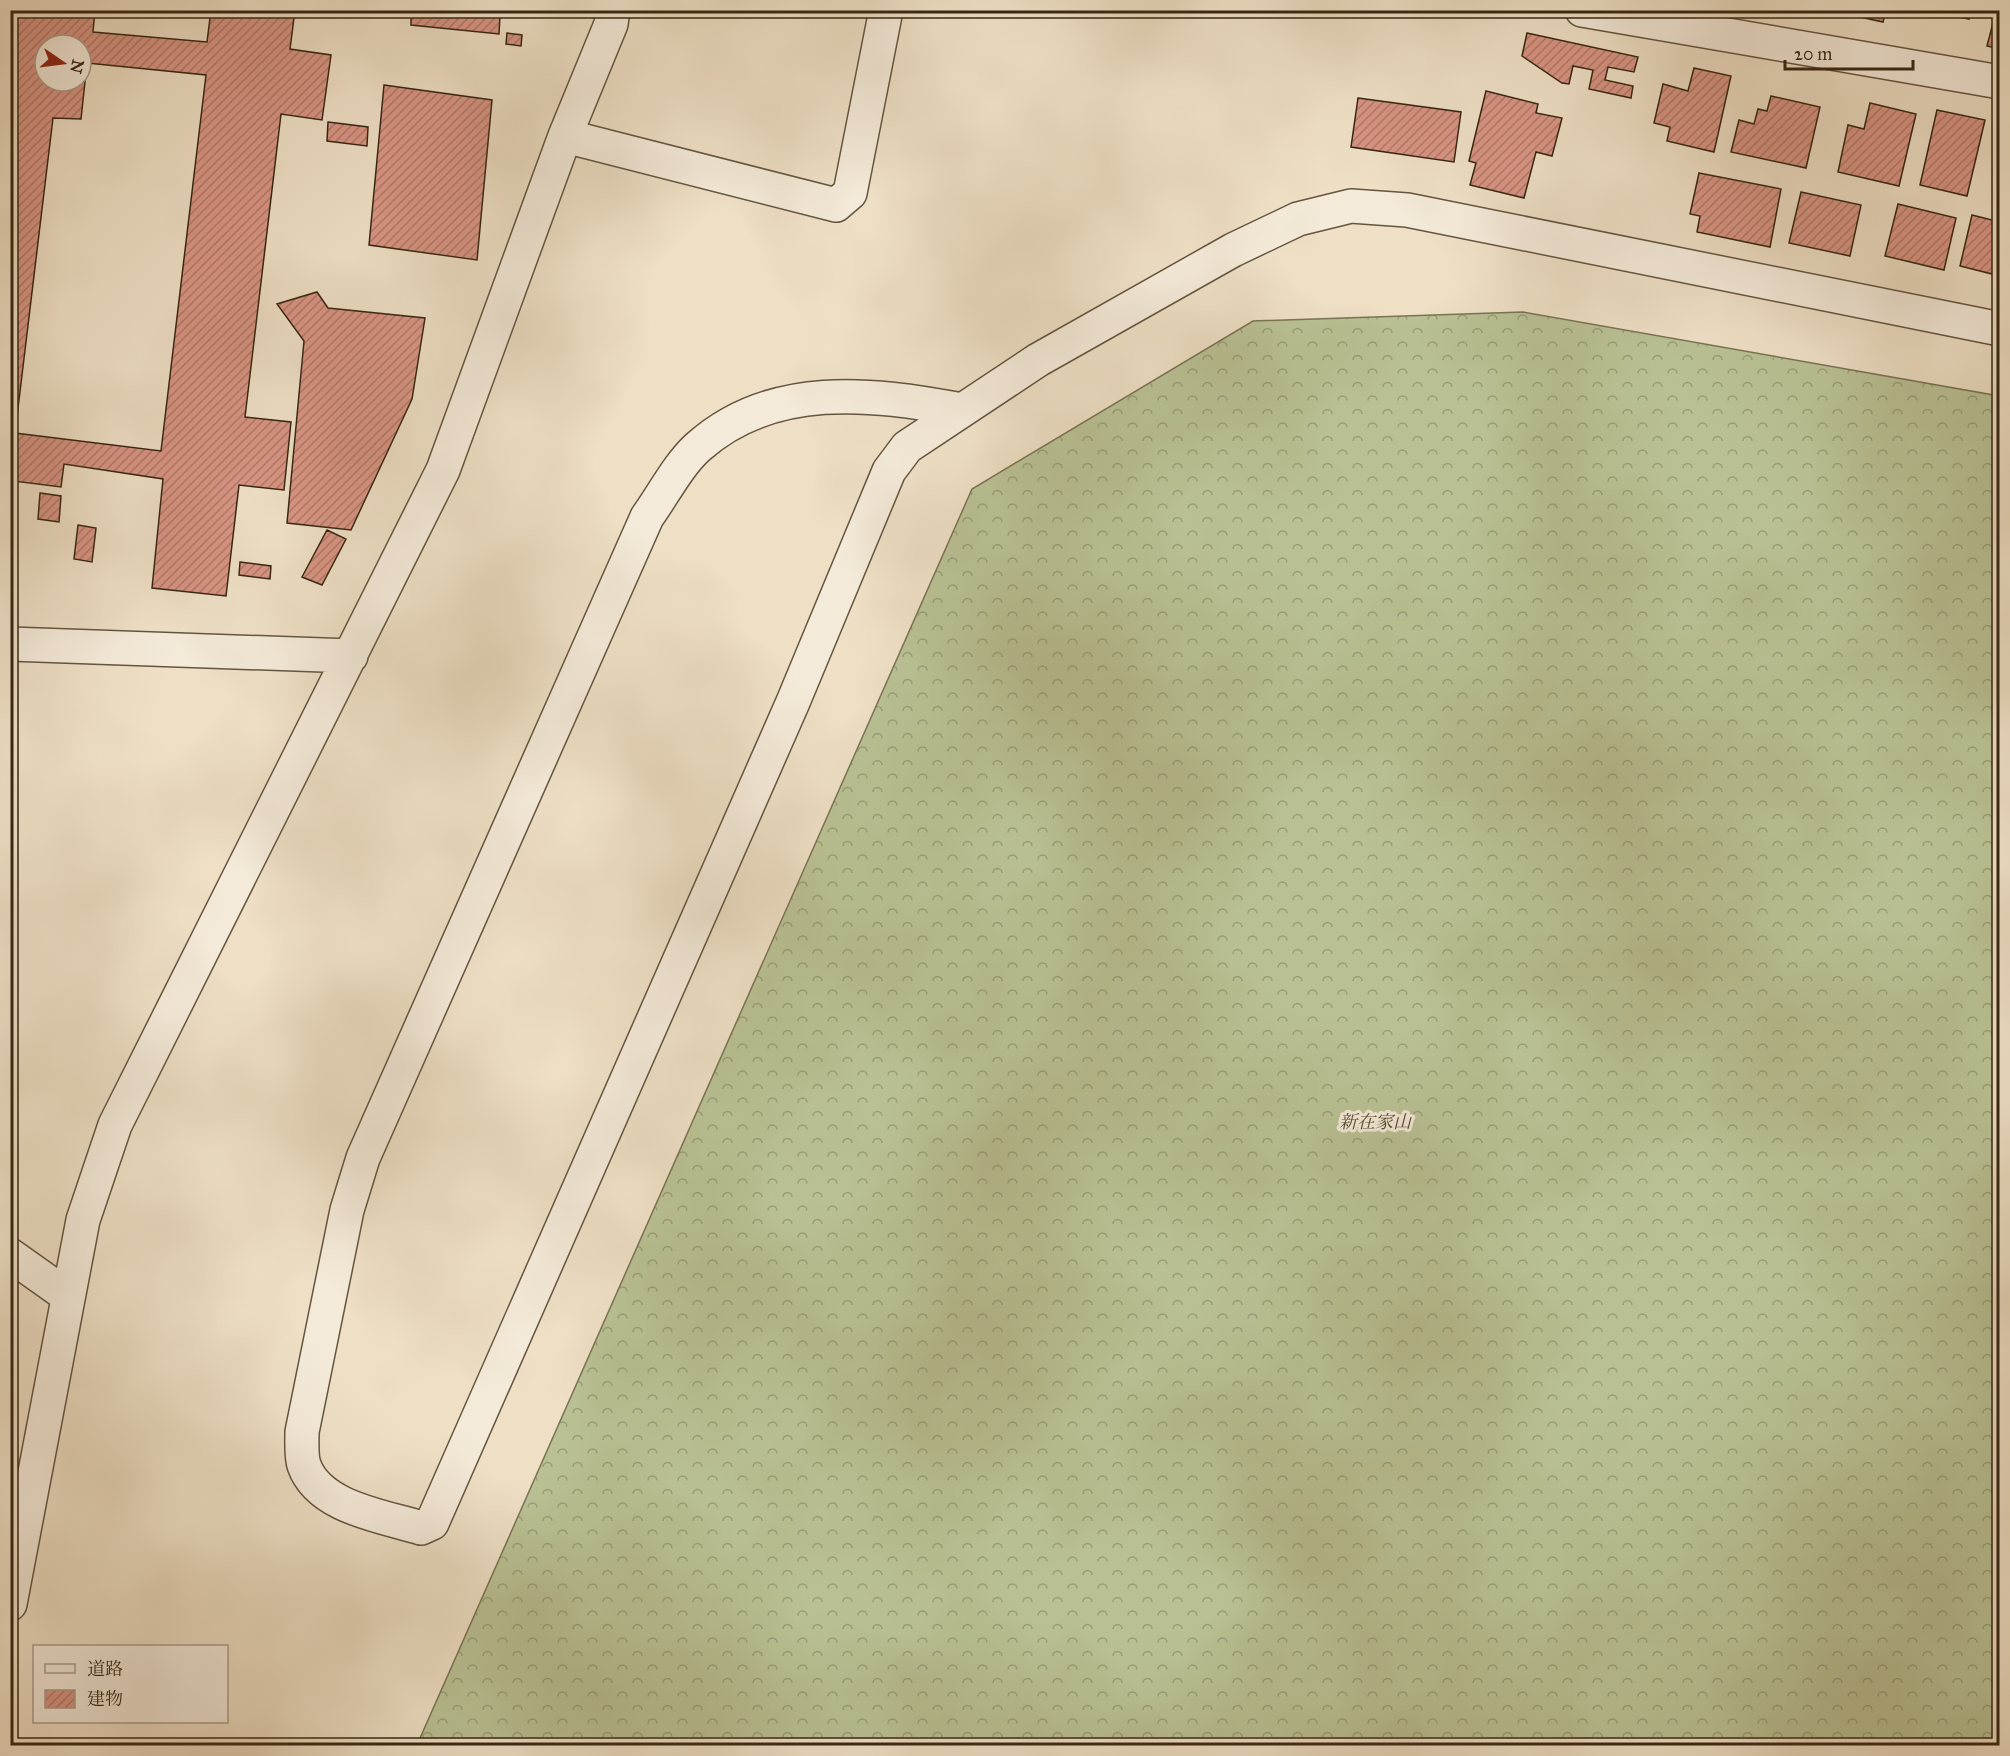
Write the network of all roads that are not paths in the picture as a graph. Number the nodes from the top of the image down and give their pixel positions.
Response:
1 (613, 10) edge
2 (886, 10) edge
3 (1582, 10) edge
4 (2000, 82) edge
5 (565, 136) junction
6 (2000, 329) edge
7 (963, 410) junction
8 (10, 644) edge
9 (351, 657) junction
10 (10, 1255) edge
11 (68, 1296) junction
12 (10, 1604) edge

1 - 5 street
2 - 5 street
3 - 4 street
5 - 9 street
6 - 7 street
7 - 7 street
8 - 9 street
9 - 11 street
10 - 11 street
11 - 12 street

